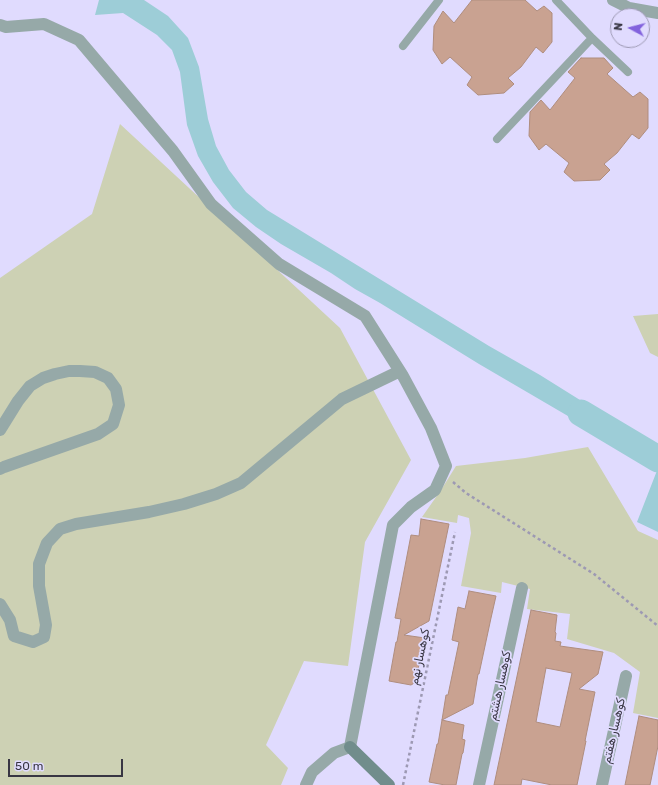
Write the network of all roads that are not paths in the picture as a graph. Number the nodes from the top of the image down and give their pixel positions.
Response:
1 (439, 0) edge
2 (556, 0) edge
3 (613, 0) edge
4 (658, 14) edge
5 (0, 26) edge
6 (592, 38) junction
7 (403, 46) dead end
8 (628, 72) dead end
9 (497, 139) dead end
10 (400, 371) junction
11 (0, 430) edge
12 (0, 469) edge
13 (522, 588) dead end
14 (0, 604) edge
15 (626, 676) dead end
16 (350, 747) junction
17 (306, 785) edge
18 (389, 785) edge
19 (479, 785) edge
20 (602, 785) edge

1 - 7 lane
2 - 6 lane
3 - 4 street
5 - 10 street
6 - 8 lane
6 - 9 lane
10 - 14 street
10 - 16 street
11 - 12 street
13 - 19 street, کوهسار هشتم
15 - 20 street, کوهسار هفتم
16 - 17 street
16 - 18 main road

